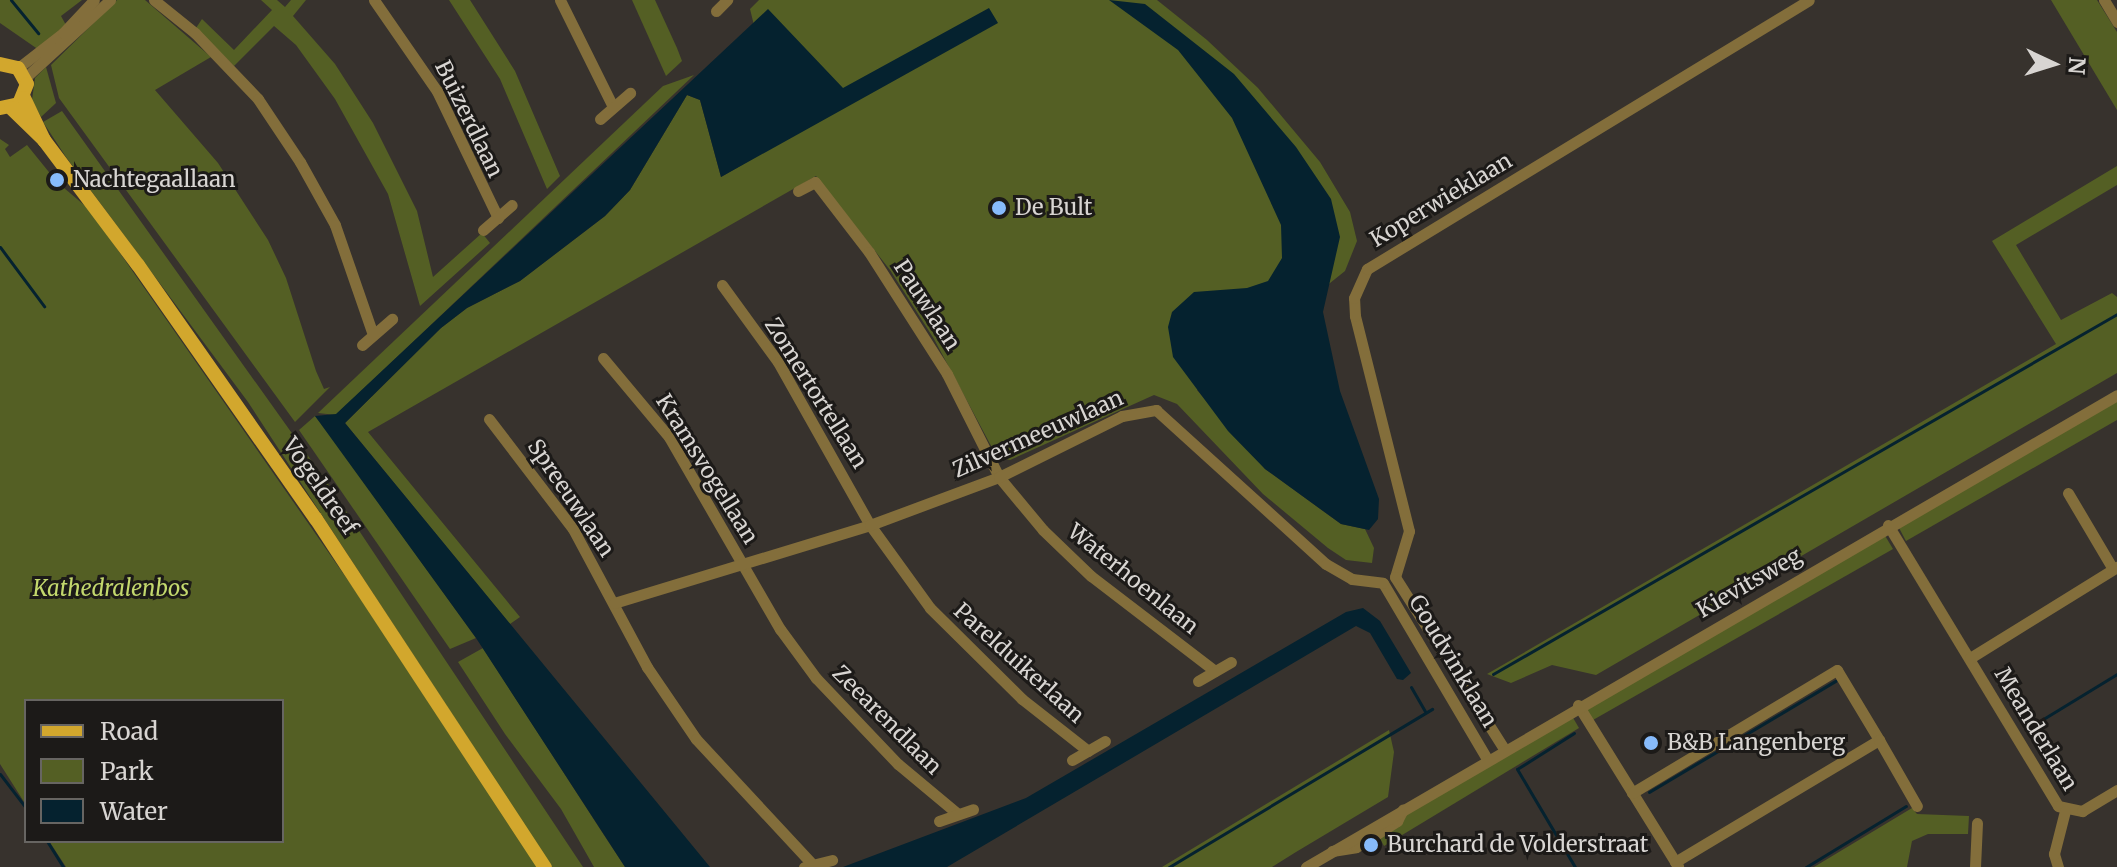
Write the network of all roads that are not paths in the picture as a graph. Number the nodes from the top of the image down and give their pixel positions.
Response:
1 (94, 0) edge
2 (110, 0) edge
3 (154, 0) edge
4 (374, 0) edge
5 (560, 0) edge
6 (727, 0) edge
7 (1809, 0) edge
8 (2104, 0) edge
9 (716, 11) dead end
10 (2117, 22) edge
11 (0, 64) edge
12 (22, 73) junction
13 (630, 93) dead end
14 (24, 98) junction
15 (613, 107) junction
16 (6, 108) edge
17 (600, 119) dead end
18 (44, 140) junction
19 (798, 191) dead end
20 (512, 205) dead end
21 (498, 218) junction
22 (483, 230) dead end
23 (722, 285) dead end
24 (392, 319) dead end
25 (373, 335) junction
26 (362, 345) dead end
27 (603, 358) dead end
28 (2117, 395) edge
29 (489, 419) dead end
30 (999, 477) junction
31 (2068, 493) dead end
32 (870, 525) junction
33 (1888, 525) junction
34 (743, 567) junction
35 (2115, 568) edge
36 (1395, 577) junction
37 (1383, 583) junction
38 (614, 603) junction
39 (1970, 658) junction
40 (1231, 662) dead end
41 (1215, 671) junction
42 (1198, 681) dead end
43 (1578, 705) junction
44 (1879, 740) junction
45 (1105, 741) dead end
46 (1504, 749) junction
47 (1088, 751) junction
48 (1487, 759) junction
49 (1072, 760) dead end
50 (2117, 790) edge
51 (1632, 793) junction
52 (1917, 806) dead end
53 (973, 809) dead end
54 (2065, 811) junction
55 (958, 814) junction
56 (939, 821) dead end
57 (1977, 823) dead end
58 (832, 860) dead end
59 (1677, 865) edge
60 (809, 866) edge
61 (545, 867) edge
62 (1306, 867) edge
63 (1975, 867) edge
64 (2058, 867) edge

1 - 12 street
2 - 12 street
3 - 25 street
4 - 21 street, Buizerdlaan
5 - 15 street
6 - 9 street
7 - 36 street, Koperwieklaan
8 - 10 street
11 - 12 main road
12 - 14 main road
13 - 15 street
14 - 16 main road
14 - 18 main road, Vogeldreef
15 - 17 street
16 - 18 main road, Vogeldreef
18 - 61 main road, Vogeldreef
19 - 30 street, Pauwlaan
20 - 21 street
21 - 22 street
23 - 32 street, Zomertortellaan
24 - 25 street
25 - 26 street
27 - 34 street, Kramsvogellaan
28 - 33 street, Kievitsweg
29 - 38 street, Spreeuwlaan
30 - 32 street, Zilvermeeuwlaan
30 - 37 street, Zilvermeeuwlaan
30 - 41 street, Waterhoenlaan
31 - 35 street, Meanderlaan
32 - 34 street, Zilvermeeuwlaan
32 - 47 street, Parelduikerlaan
33 - 39 street, Meanderlaan
33 - 43 street, Kievitsweg
34 - 38 street, Zilvermeeuwlaan
34 - 55 street, Zeearendlaan
35 - 39 street, Meanderlaan
36 - 37 street
36 - 46 street, Goudvinklaan
37 - 48 street, Goudvinklaan
38 - 60 street, Spreeuwlaan
39 - 54 street, Meanderlaan
40 - 41 street
41 - 42 street
43 - 46 street, Kievitsweg
43 - 51 street
44 - 51 street
44 - 52 street
44 - 59 street
45 - 47 street, Parelduikerlaan
46 - 48 street, Kievitsweg
47 - 49 street, Parelduikerlaan
48 - 62 street, Kievitsweg
50 - 54 street, Meanderlaan
51 - 59 street
53 - 55 street
54 - 64 street
55 - 56 street
57 - 63 street
58 - 60 street

